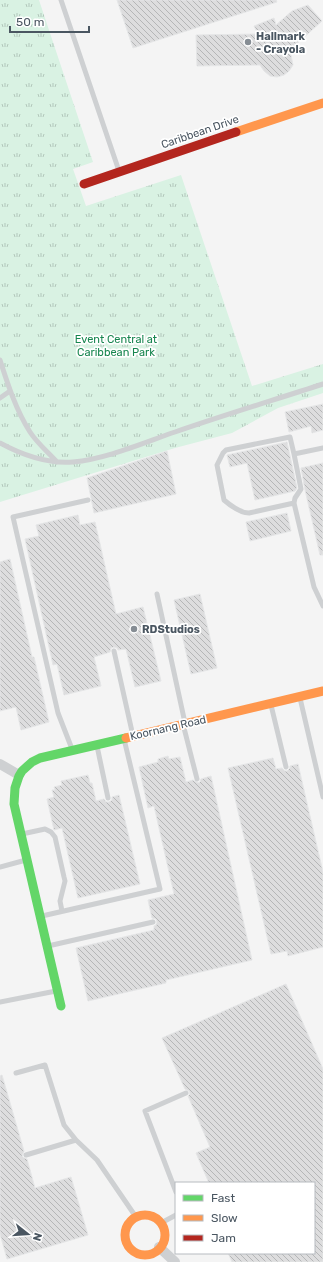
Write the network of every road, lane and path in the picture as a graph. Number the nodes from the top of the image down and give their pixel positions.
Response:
1 (61, 0) edge
2 (323, 103) edge
3 (119, 172) junction
4 (84, 184) dead end
5 (0, 360) edge
6 (323, 384) edge
7 (10, 391) junction
8 (0, 398) edge
9 (0, 443) edge
10 (323, 448) edge
11 (294, 454) junction
12 (57, 462) junction
13 (88, 500) dead end
14 (294, 503) junction
15 (157, 594) dead end
16 (323, 606) edge
17 (114, 651) dead end
18 (323, 691) edge
19 (300, 697) junction
20 (271, 704) junction
21 (184, 724) junction
22 (134, 736) junction
23 (124, 738) junction
24 (97, 744) junction
25 (72, 750) junction
26 (0, 764) edge
27 (286, 767) dead end
28 (19, 775) junction
29 (197, 779) dead end
30 (323, 797) edge
31 (108, 798) dead end
32 (21, 834) junction
33 (27, 860) junction
34 (0, 867) edge
35 (62, 912) junction
36 (40, 916) junction
37 (153, 922) dead end
38 (47, 947) junction
39 (57, 990) junction
40 (0, 1002) edge
41 (60, 1006) dead end
42 (16, 1073) dead end
43 (186, 1093) dead end
44 (76, 1140) junction
45 (26, 1156) dead end
46 (175, 1189) edge
47 (175, 1216) edge
48 (136, 1217) junction
49 (161, 1223) junction
50 (159, 1247) junction
51 (175, 1262) edge

1 - 3 lane
2 - 3 street, Caribbean Drive
3 - 4 street, Caribbean Drive
5 - 7 lane
6 - 12 lane
7 - 8 lane
7 - 12 lane
9 - 12 lane
10 - 11 lane
11 - 14 lane
11 - 14 lane
13 - 25 lane
14 - 16 lane
15 - 21 lane
17 - 22 lane
18 - 19 street, Koornang Road
19 - 20 street, Koornang Road
19 - 30 lane
20 - 21 street, Koornang Road
20 - 27 lane
21 - 22 street, Koornang Road
21 - 29 lane
22 - 23 street, Koornang Road
23 - 24 street, Koornang Road
23 - 35 lane
24 - 25 street, Koornang Road
24 - 31 lane
25 - 28 street, Koornang Road
26 - 28 street
28 - 32 street
32 - 33 street
32 - 35 lane
33 - 34 lane
33 - 36 street
35 - 36 lane
36 - 38 street
37 - 38 lane
38 - 39 street
39 - 40 lane
39 - 41 street
42 - 44 lane
43 - 46 lane
44 - 45 lane
44 - 48 lane
47 - 49 lane
48 - 49 street
48 - 50 street
49 - 50 street
50 - 51 street

